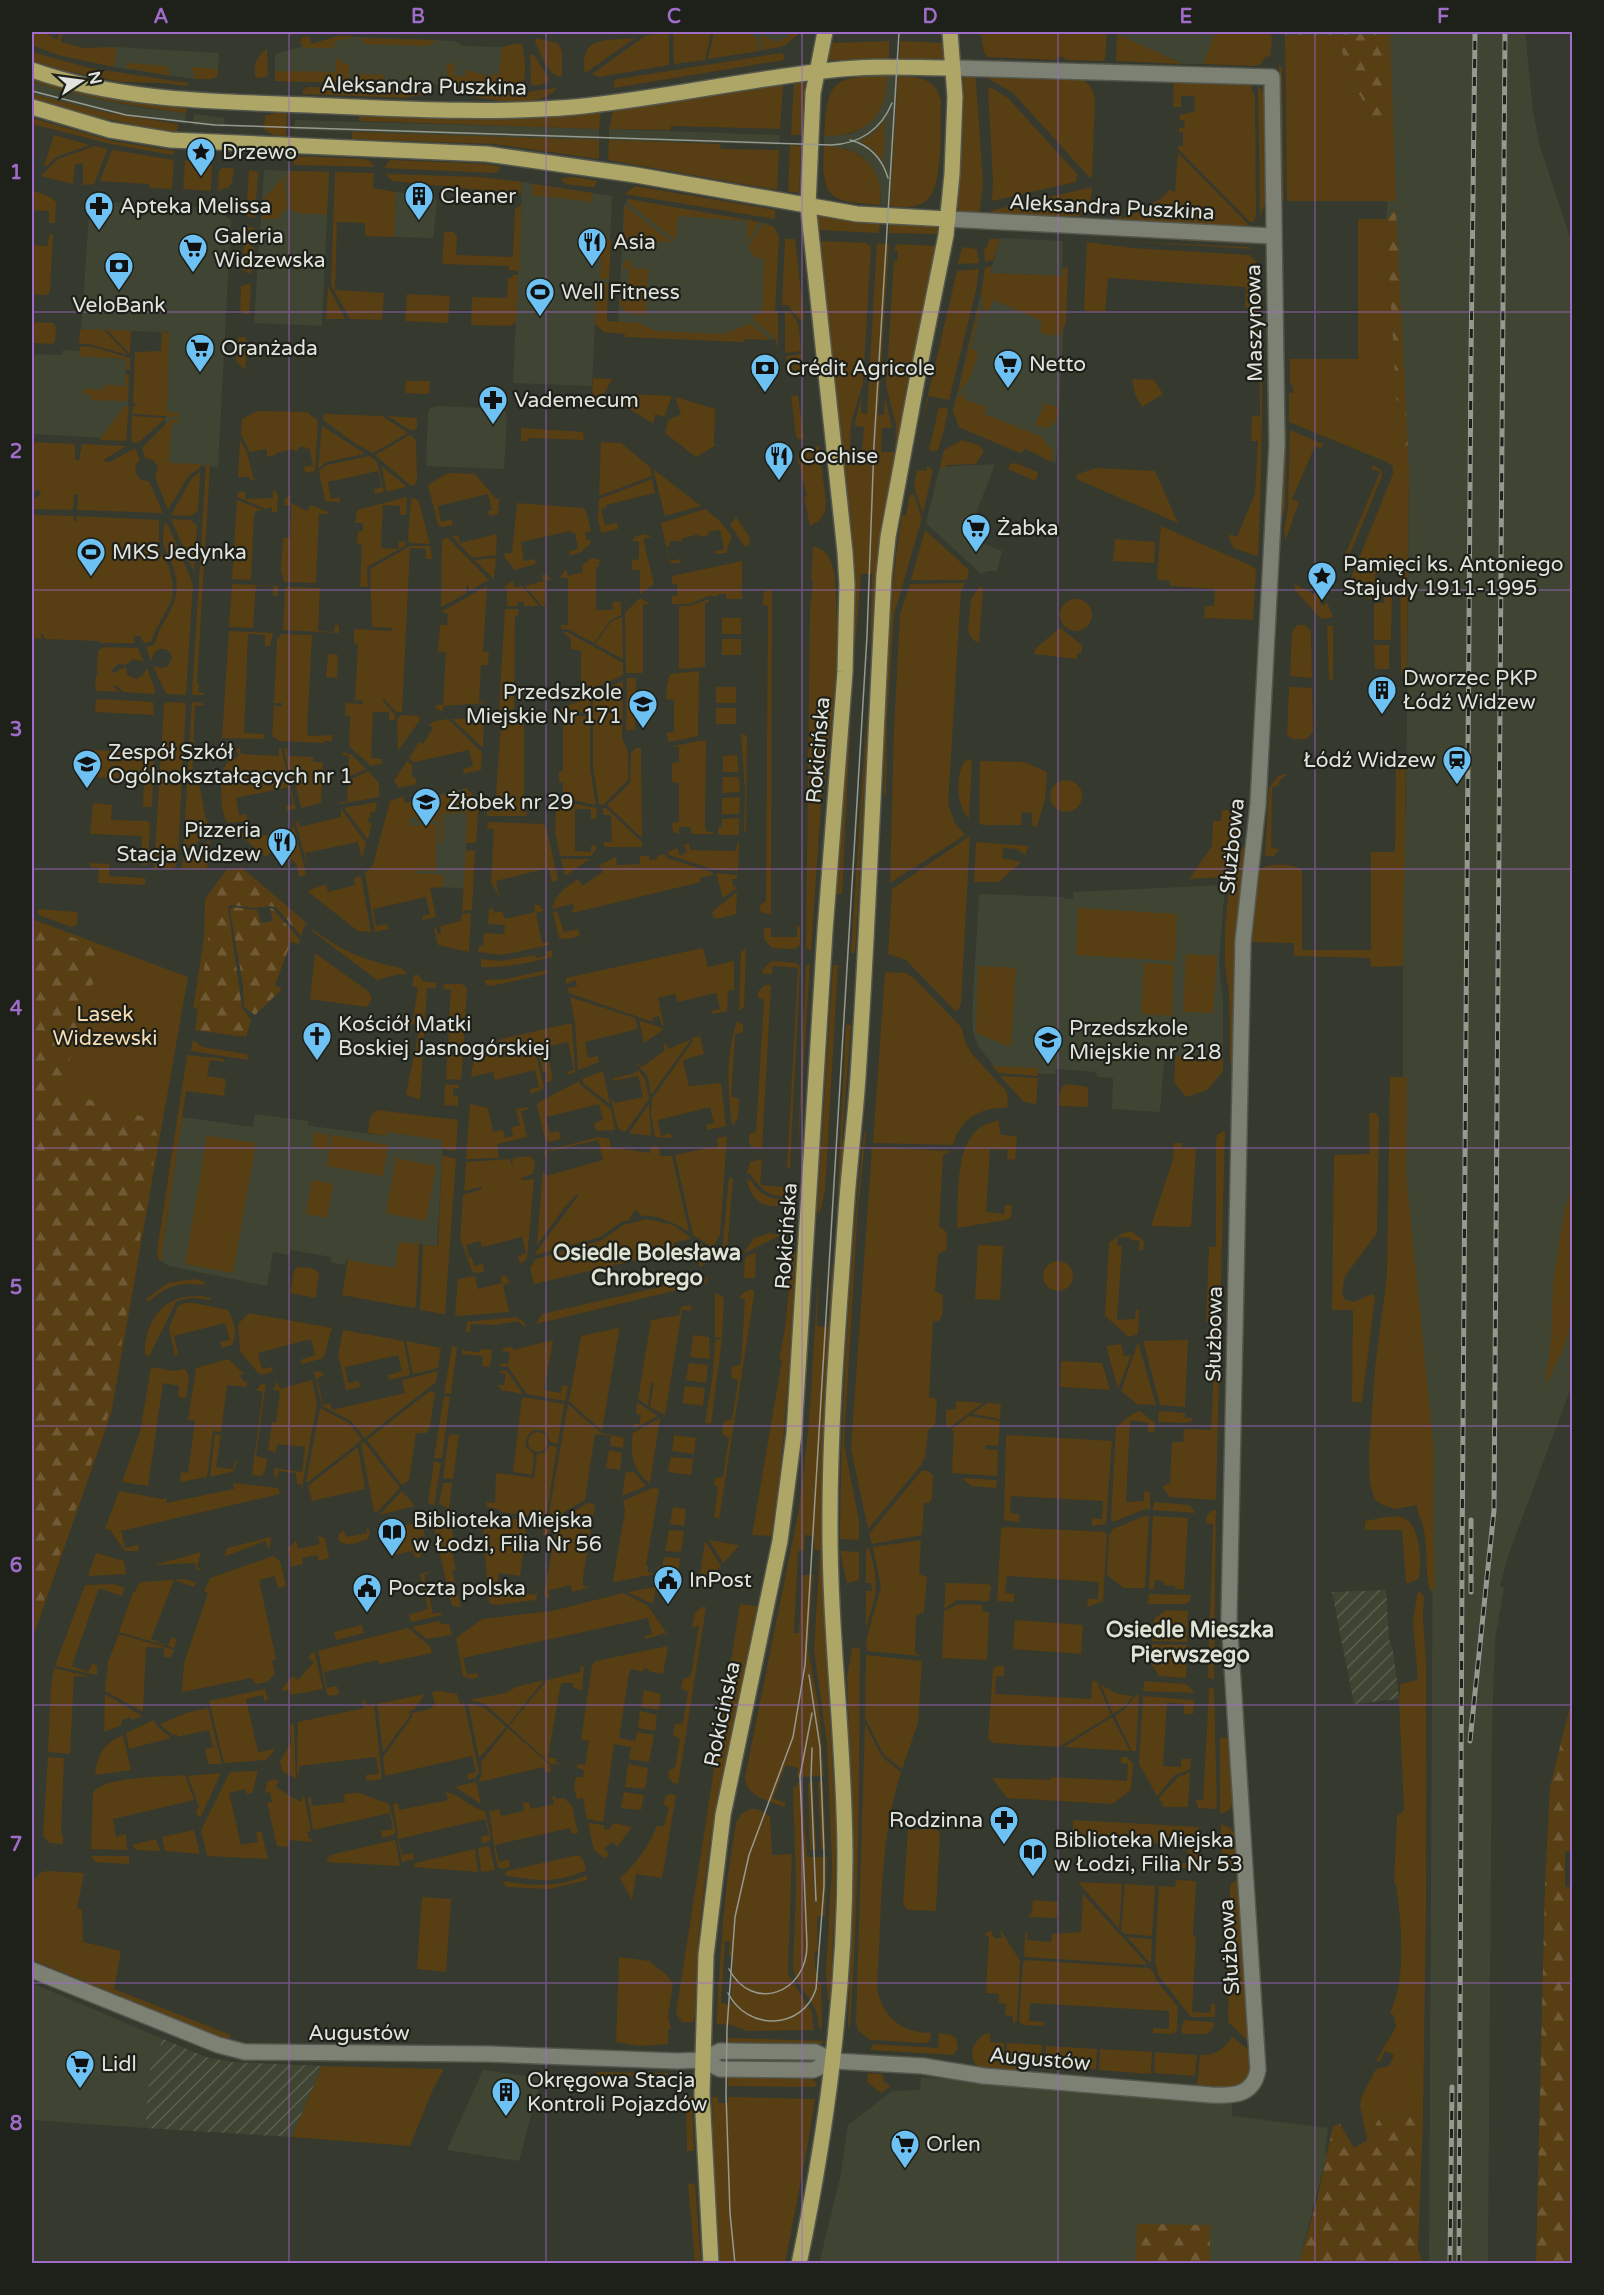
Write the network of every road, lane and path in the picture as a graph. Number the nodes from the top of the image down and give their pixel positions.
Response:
1 (825, 32) edge
2 (950, 32) edge
3 (953, 68) junction
4 (32, 70) edge
5 (817, 72) junction
6 (32, 107) edge
7 (808, 206) junction
8 (948, 219) junction
9 (1274, 236) junction
10 (1271, 569) joint
11 (32, 1970) edge
12 (702, 2060) junction
13 (834, 2061) junction
14 (1242, 2093) joint
15 (711, 2264) edge
16 (799, 2264) edge

1 - 5 main road
2 - 3 main road
3 - 5 main road, Aleksandra Puszkina
3 - 8 main road
3 - 9 street, Maszynowa
4 - 5 main road, Aleksandra Puszkina
5 - 7 main road, Rokicińska
6 - 7 main road
7 - 8 main road
7 - 12 main road, Rokicińska
8 - 9 street, Aleksandra Puszkina
8 - 13 main road
9 - 10 street, Maszynowa
10 - 14 street, Służbowa
11 - 12 street, Augustów
12 - 13 street, Augustów
12 - 15 main road, Rokicińska
13 - 14 street, Augustów
13 - 16 main road

